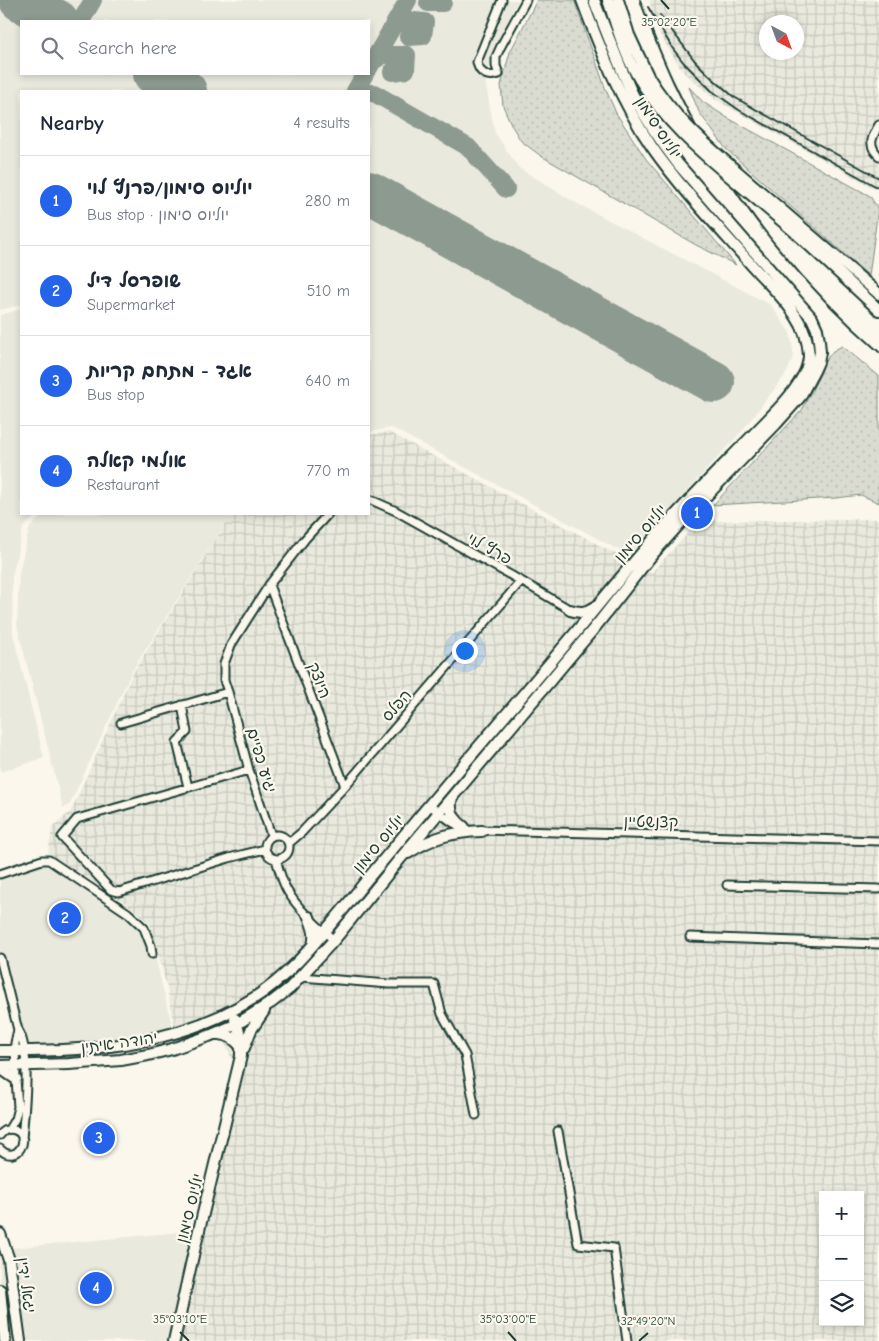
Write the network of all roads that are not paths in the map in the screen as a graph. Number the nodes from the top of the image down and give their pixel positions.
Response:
1 (502, 0) edge
2 (526, 0) edge
3 (582, 0) edge
4 (594, 0) edge
5 (608, 0) edge
6 (618, 0) edge
7 (644, 78) junction
8 (879, 125) edge
9 (879, 156) edge
10 (751, 189) junction
11 (879, 294) edge
12 (879, 310) edge
13 (370, 499) edge
14 (327, 515) edge
15 (521, 581) junction
16 (269, 585) junction
17 (598, 604) junction
18 (570, 610) junction
19 (585, 619) junction
20 (596, 626) junction
21 (576, 631) junction
22 (228, 692) junction
23 (182, 705) junction
24 (121, 723) dead end
25 (249, 770) junction
26 (345, 786) junction
27 (188, 787) junction
28 (452, 796) junction
29 (429, 805) junction
30 (439, 813) junction
31 (464, 827) junction
32 (482, 831) junction
33 (271, 836) junction
34 (879, 841) edge
35 (288, 842) junction
36 (265, 849) junction
37 (276, 859) junction
38 (399, 860) junction
39 (0, 874) edge
40 (727, 886) dead end
41 (879, 889) edge
42 (309, 917) junction
43 (324, 932) junction
44 (690, 938) dead end
45 (334, 940) junction
46 (879, 944) edge
47 (313, 946) junction
48 (152, 954) dead end
49 (0, 958) edge
50 (301, 977) junction
51 (272, 1002) junction
52 (232, 1011) junction
53 (237, 1024) junction
54 (209, 1036) junction
55 (0, 1051) edge
56 (20, 1051) junction
57 (242, 1052) junction
58 (20, 1065) junction
59 (0, 1067) edge
60 (16, 1079) junction
61 (476, 1115) dead end
62 (9, 1129) junction
63 (558, 1131) dead end
64 (0, 1135) edge
65 (22, 1139) junction
66 (0, 1149) edge
67 (0, 1234) edge
68 (0, 1290) edge
69 (6, 1341) edge
70 (20, 1341) edge
71 (174, 1341) edge
72 (627, 1341) edge

1 - 2 street
3 - 17 street, יוליוס סימון
4 - 20 street, יוליוס סימון
5 - 7 street
6 - 7 street
7 - 10 street, bridge
8 - 9 street
10 - 11 street
10 - 12 street
13 - 15 street, פרץ לוי
14 - 16 street
15 - 18 street, פרץ לוי
15 - 26 street, הפלס
16 - 22 street
16 - 26 street, היוצק
17 - 18 street
17 - 19 street, יוליוס סימון
18 - 19 street, פרץ לוי
18 - 21 street
19 - 20 street, פרץ לוי
19 - 21 street, יוליוס סימון
20 - 28 street, יוליוס סימון
21 - 29 street, יוליוס סימון
22 - 23 street
22 - 25 street, יגיע כפיים
23 - 24 street
23 - 27 street
25 - 27 street
25 - 33 street, יגיע כפיים
26 - 35 street, הפלס
27 - 36 street
28 - 30 street, יוליוס סימון
28 - 31 street
29 - 30 street, קצנשטיין
29 - 43 street, יוליוס סימון
30 - 31 street, קצנשטיין
30 - 38 street, יוליוס סימון
31 - 32 street, קצנשטיין
32 - 34 street, קצנשטיין
32 - 38 street
33 - 35 street
33 - 36 street
35 - 37 street
36 - 37 street
37 - 42 street
38 - 45 street, יוליוס סימון
39 - 48 street
40 - 41 street
42 - 43 street
42 - 47 street
43 - 45 street
43 - 47 street, יוליוס סימון
44 - 46 street
45 - 50 street, יוליוס סימון
47 - 52 street, יוליוס סימון
49 - 56 street
50 - 51 street, יוליוס סימון
50 - 61 street
51 - 53 street, יוליוס סימון
51 - 57 street
52 - 53 street, יוליוס סימון
52 - 56 street, יהודה איתין
53 - 54 street, יהודה איתין
53 - 57 street, יוליוס סימון
54 - 57 street
54 - 58 street, יהודה איתין
55 - 56 street, יהודה איתין
56 - 58 street
57 - 71 street, יוליוס סימון
58 - 59 street, יהודה איתין
58 - 60 street
58 - 65 street
59 - 60 street
60 - 62 street
62 - 64 street
62 - 65 street
63 - 72 street
65 - 66 street
67 - 70 street, יגאל ידין
68 - 69 street, יגאל ידין

